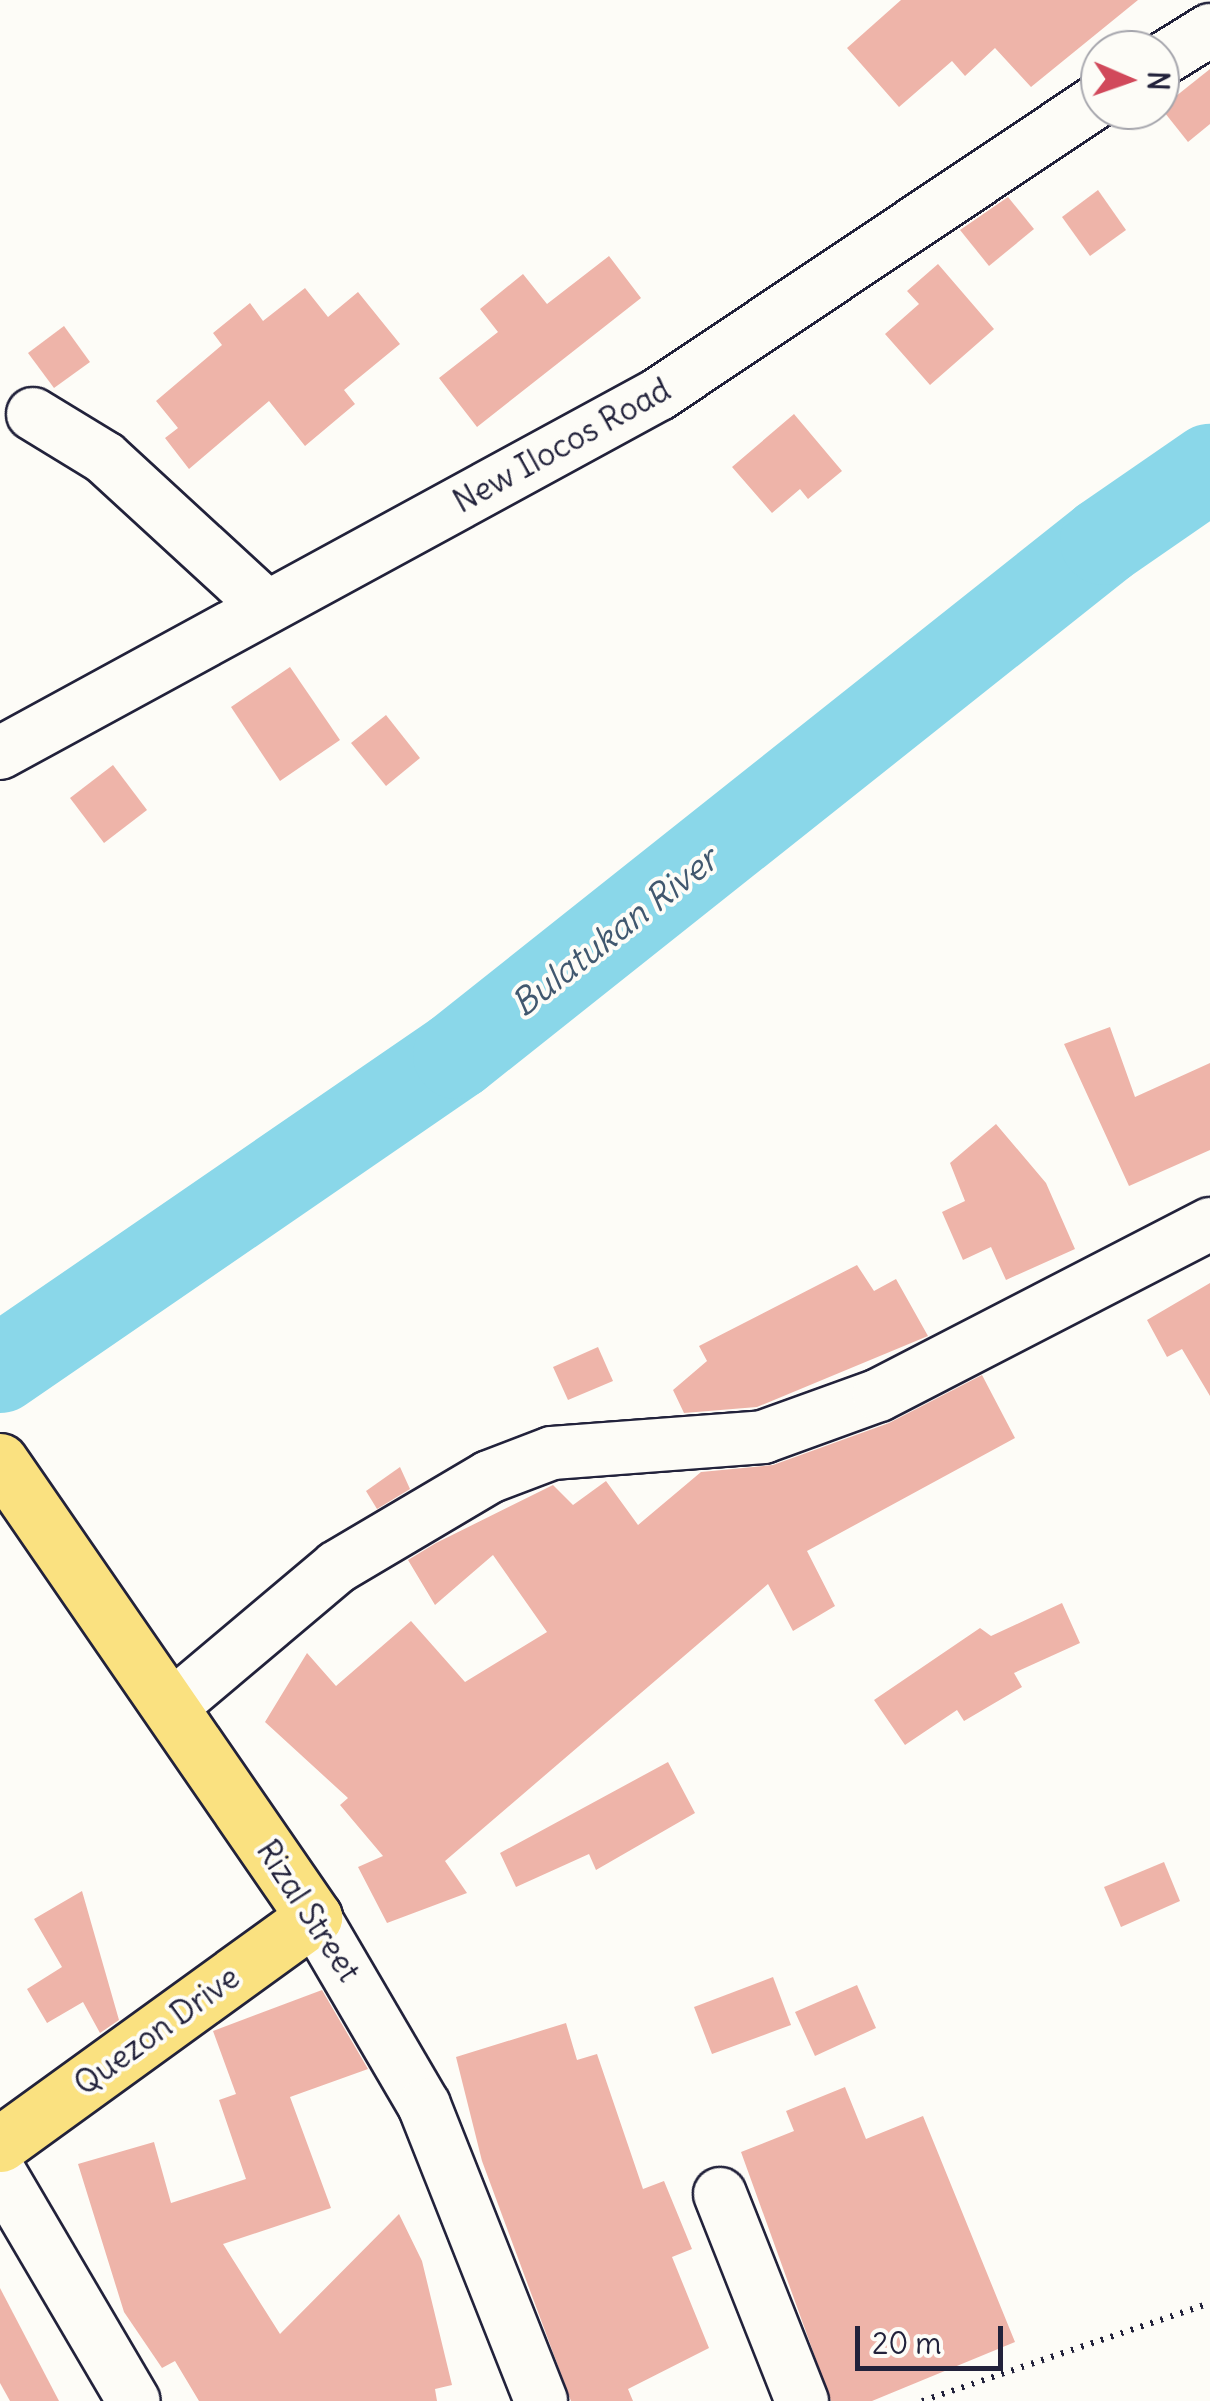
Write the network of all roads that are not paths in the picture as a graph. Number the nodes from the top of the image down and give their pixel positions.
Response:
1 (1210, 30) edge
2 (1180, 49) edge
3 (1080, 113) edge
4 (33, 414) dead end
5 (266, 607) junction
6 (0, 753) edge
7 (1210, 1224) edge
8 (0, 1461) edge
9 (171, 1706) junction
10 (314, 1917) junction
11 (0, 2144) edge
12 (0, 2173) edge
13 (720, 2194) dead end
14 (134, 2401) edge
15 (541, 2401) edge
16 (802, 2401) edge

1 - 2 street
3 - 5 street, New Ilocos Road
4 - 5 street
5 - 6 street, New Ilocos Road
7 - 9 street
8 - 9 main road, Rizal Street
9 - 10 main road, Rizal Street
10 - 11 main road, Quezon Drive
10 - 15 street, Rizal Street
12 - 14 street
13 - 16 street

